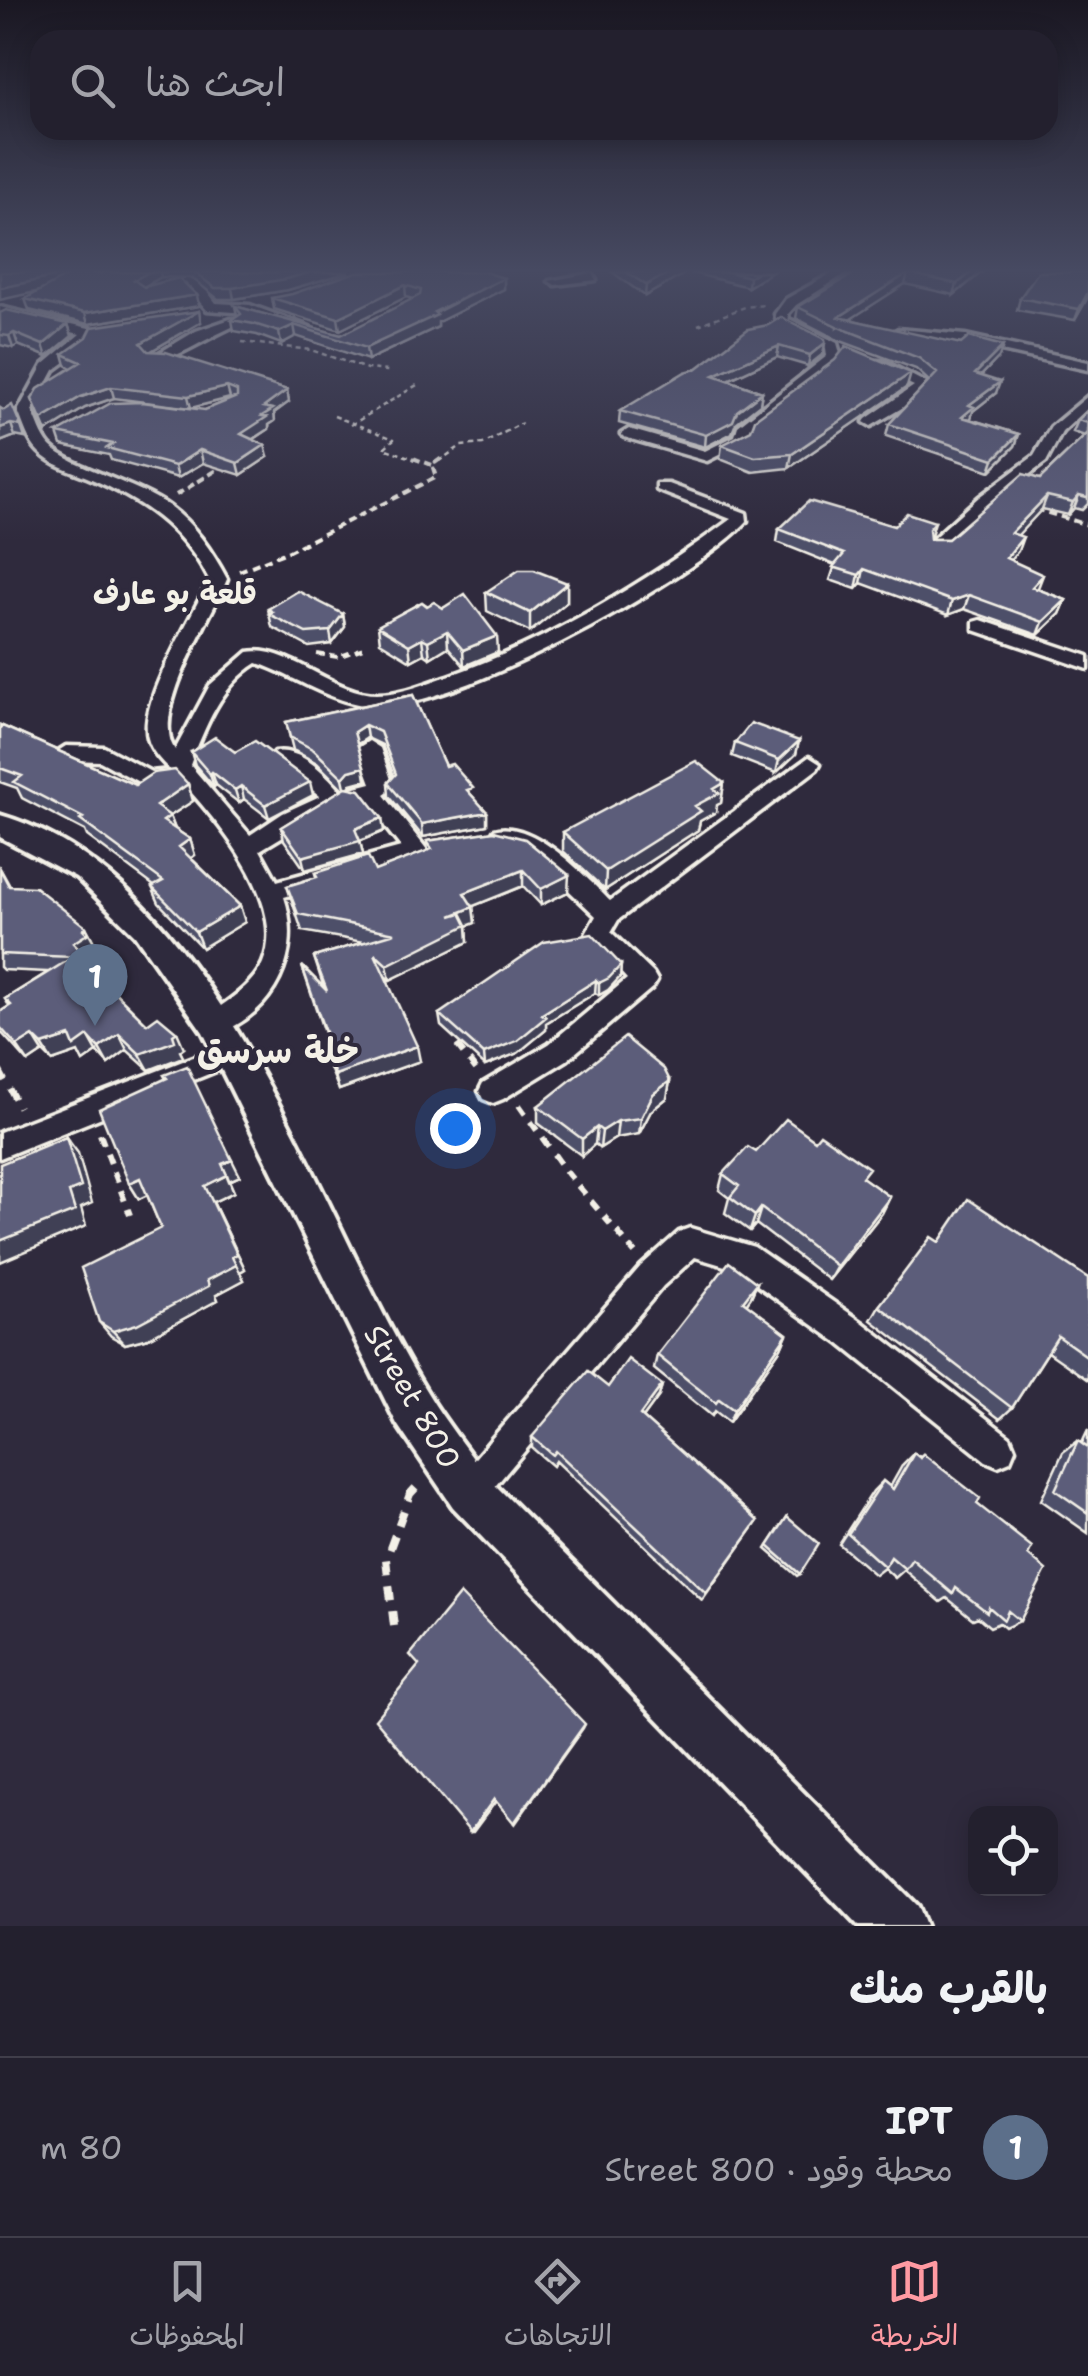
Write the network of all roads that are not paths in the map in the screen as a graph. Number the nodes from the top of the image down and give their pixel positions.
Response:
1 (56, 362) edge
2 (830, 362) edge
3 (874, 362) edge
4 (1088, 400) edge
5 (871, 422) edge
6 (629, 434) dead end
7 (663, 486) dead end
8 (935, 546) edge
9 (981, 626) dead end
10 (1088, 663) edge
11 (369, 748) dead end
12 (66, 753) edge
13 (282, 757) edge
14 (809, 764) dead end
15 (184, 771) junction
16 (369, 791) junction
17 (335, 798) junction
18 (0, 825) edge
19 (477, 837) edge
20 (445, 844) edge
21 (247, 848) junction
22 (416, 851) junction
23 (269, 894) junction
24 (609, 914) junction
25 (224, 1038) junction
26 (493, 1091) road end
27 (0, 1145) edge
28 (998, 1449) dead end
29 (468, 1491) junction
30 (897, 1926) edge

1 - 15 street
2 - 6 street
3 - 5 street
4 - 8 street
7 - 15 street
9 - 10 street
11 - 16 street
12 - 15 street
13 - 17 street
14 - 24 street
15 - 21 street
16 - 17 street
16 - 22 street
17 - 21 street
18 - 25 main road, Street 800
19 - 24 street
20 - 22 street
21 - 23 street
22 - 23 street
23 - 25 street
24 - 26 street
25 - 27 street
25 - 29 main road, Street 800
28 - 29 street
29 - 30 main road, Street 800

